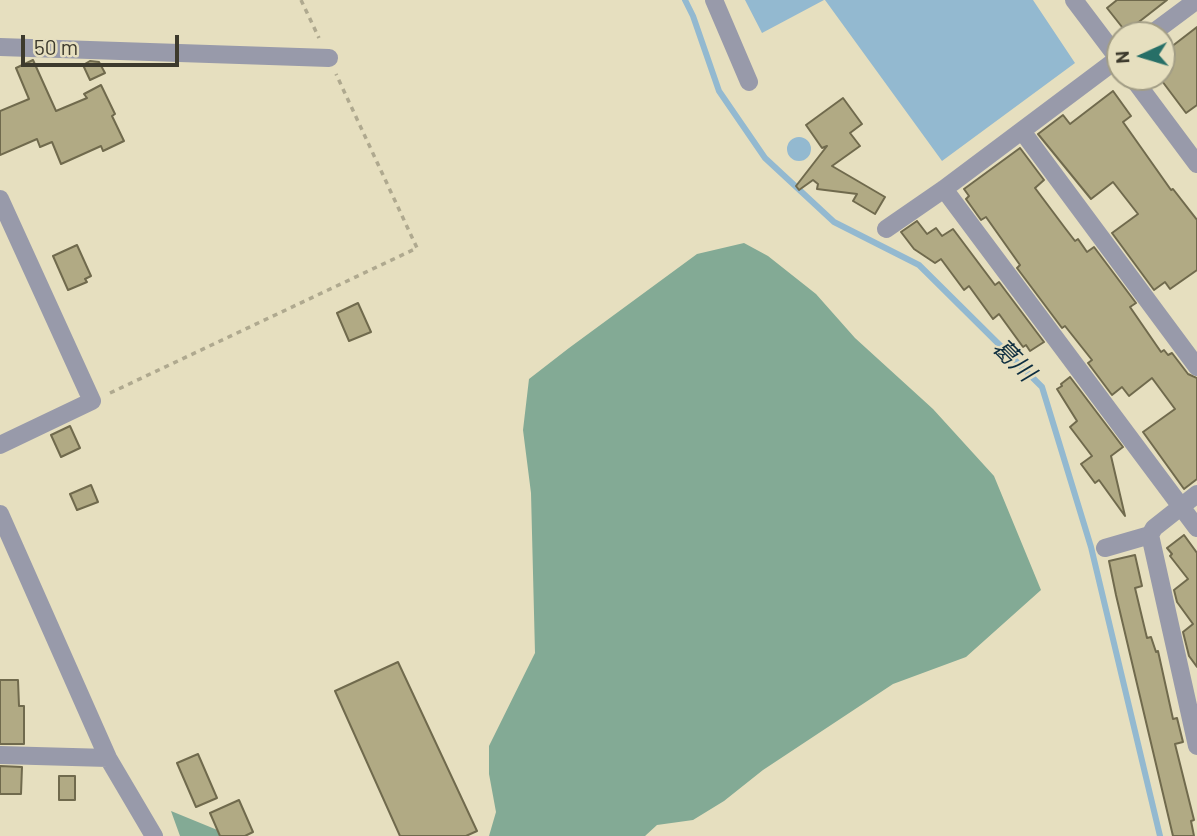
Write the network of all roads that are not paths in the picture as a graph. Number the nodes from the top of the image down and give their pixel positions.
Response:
1 (714, 0) edge
2 (1073, 0) edge
3 (1197, 0) edge
4 (1169, 21) edge
5 (1106, 42) edge
6 (0, 47) edge
7 (329, 58) road end
8 (1106, 69) edge
9 (749, 82) dead end
10 (1142, 91) edge
11 (1021, 131) junction
12 (1197, 164) edge
13 (944, 189) junction
14 (0, 199) edge
15 (886, 229) dead end
16 (1197, 367) edge
17 (0, 445) edge
18 (1197, 494) edge
19 (1181, 506) junction
20 (0, 514) edge
21 (1197, 528) edge
22 (1150, 535) junction
23 (1105, 548) dead end
24 (1182, 682) junction
25 (1197, 696) edge
26 (1197, 746) edge
27 (0, 755) edge
28 (108, 758) junction
29 (154, 836) edge

1 - 9 street
2 - 5 street
3 - 4 street
6 - 7 street
8 - 11 street
10 - 12 street
11 - 13 street
11 - 16 street
13 - 15 street
13 - 19 street
14 - 17 street
18 - 19 street
19 - 21 street
19 - 22 street
20 - 28 street
22 - 23 street
22 - 24 street
24 - 25 street
24 - 26 street
27 - 28 street
28 - 29 street

